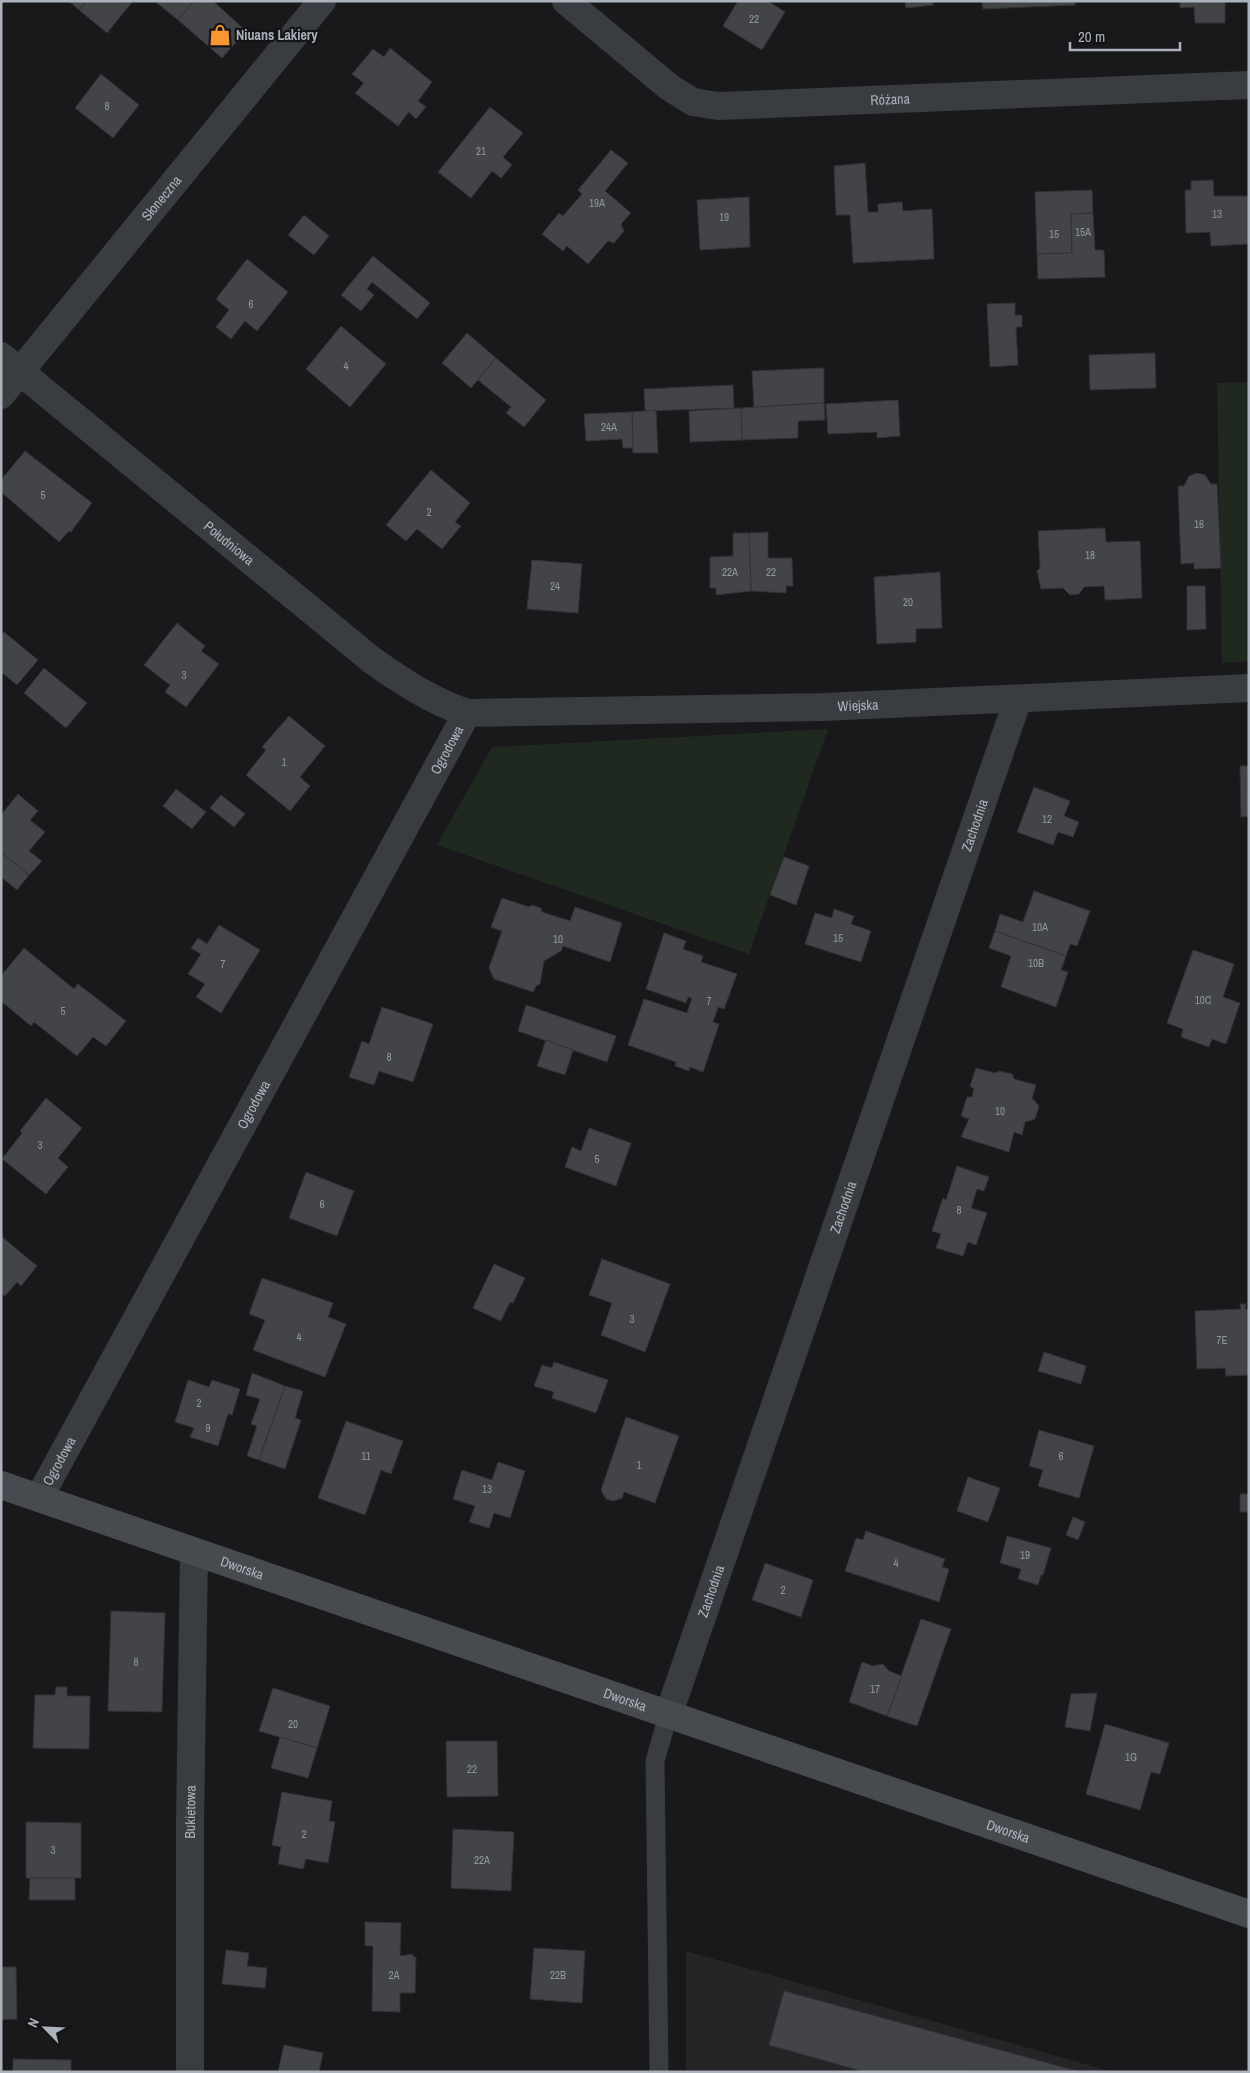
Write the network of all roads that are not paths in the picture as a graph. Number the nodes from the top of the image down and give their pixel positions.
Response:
1 (322, 1) edge
2 (566, 1) edge
3 (1249, 85) edge
4 (11, 364) edge
5 (1, 395) edge
6 (1249, 688) edge
7 (1018, 699) junction
8 (467, 713) junction
9 (1, 1485) edge
10 (39, 1498) junction
11 (194, 1552) junction
12 (668, 1716) junction
13 (1249, 1914) edge
14 (190, 2072) edge
15 (659, 2072) edge

1 - 4 street, Słoneczna
2 - 3 street, Różana
4 - 5 street, Słoneczna
4 - 8 street, Południowa
6 - 7 street, Wiejska
7 - 8 street, Wiejska
7 - 12 street, Zachodnia
8 - 10 street, Ogrodowa
9 - 10 street, Dworska
10 - 11 street, Dworska
11 - 12 street, Dworska
11 - 14 street, Bukietowa
12 - 13 street, Dworska
12 - 15 lane

